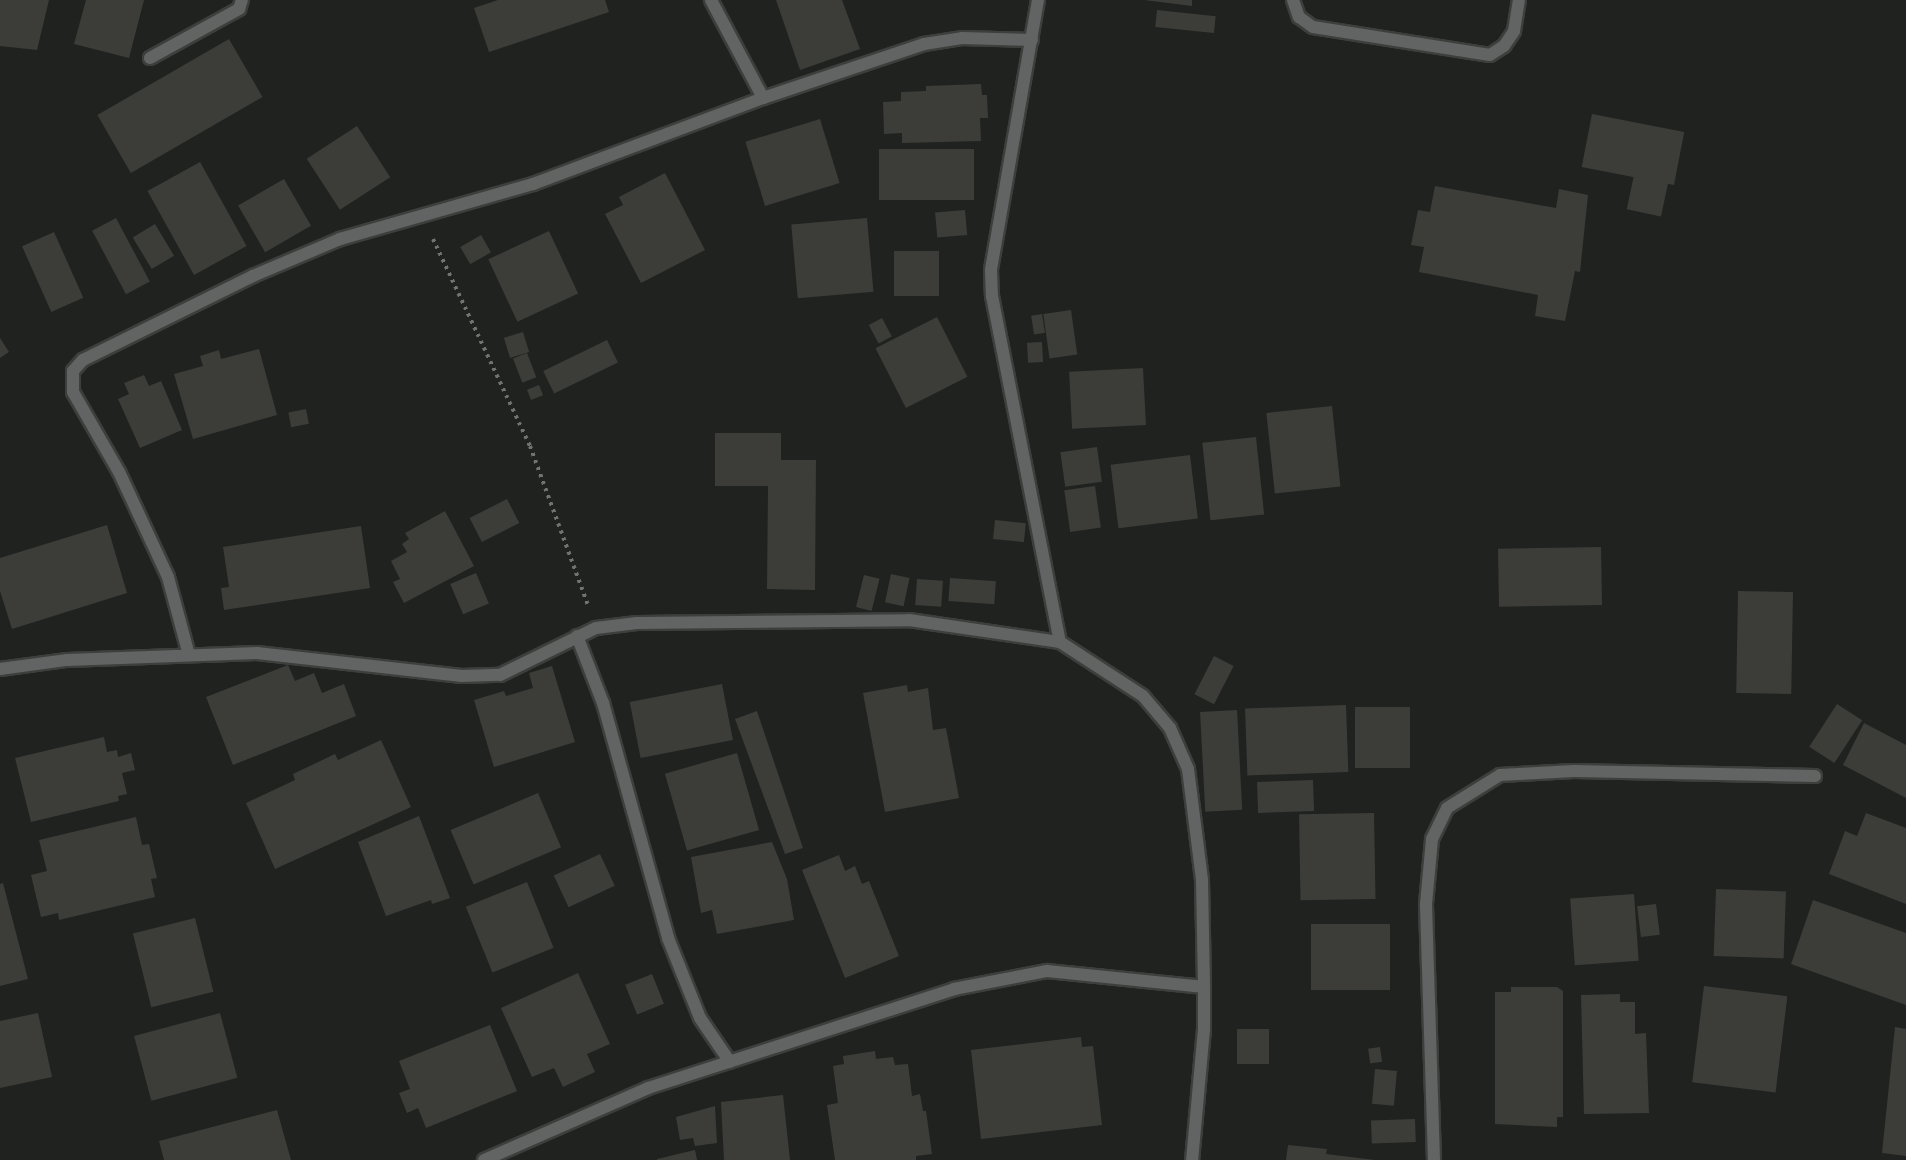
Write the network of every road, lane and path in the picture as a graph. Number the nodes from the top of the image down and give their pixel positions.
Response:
1 (242, 0) edge
2 (711, 0) edge
3 (1038, 0) edge
4 (1293, 0) edge
5 (1519, 0) edge
6 (1032, 40) junction
7 (150, 58) dead end
8 (763, 98) junction
9 (423, 213) junction
10 (596, 628) junction
11 (577, 636) junction
12 (1060, 642) junction
13 (189, 655) junction
14 (0, 669) edge
15 (1815, 776) dead end
16 (1204, 987) junction
17 (730, 1062) junction
18 (484, 1160) edge
19 (1192, 1160) edge
20 (1434, 1160) edge

1 - 7 street
2 - 8 street
3 - 6 street
4 - 5 street
6 - 8 street
6 - 12 street
8 - 9 street
9 - 10 path
9 - 13 street
10 - 11 street
10 - 12 street
11 - 13 street
11 - 17 street
12 - 16 street
13 - 14 street
15 - 20 street
16 - 17 street
16 - 19 street
17 - 18 street

